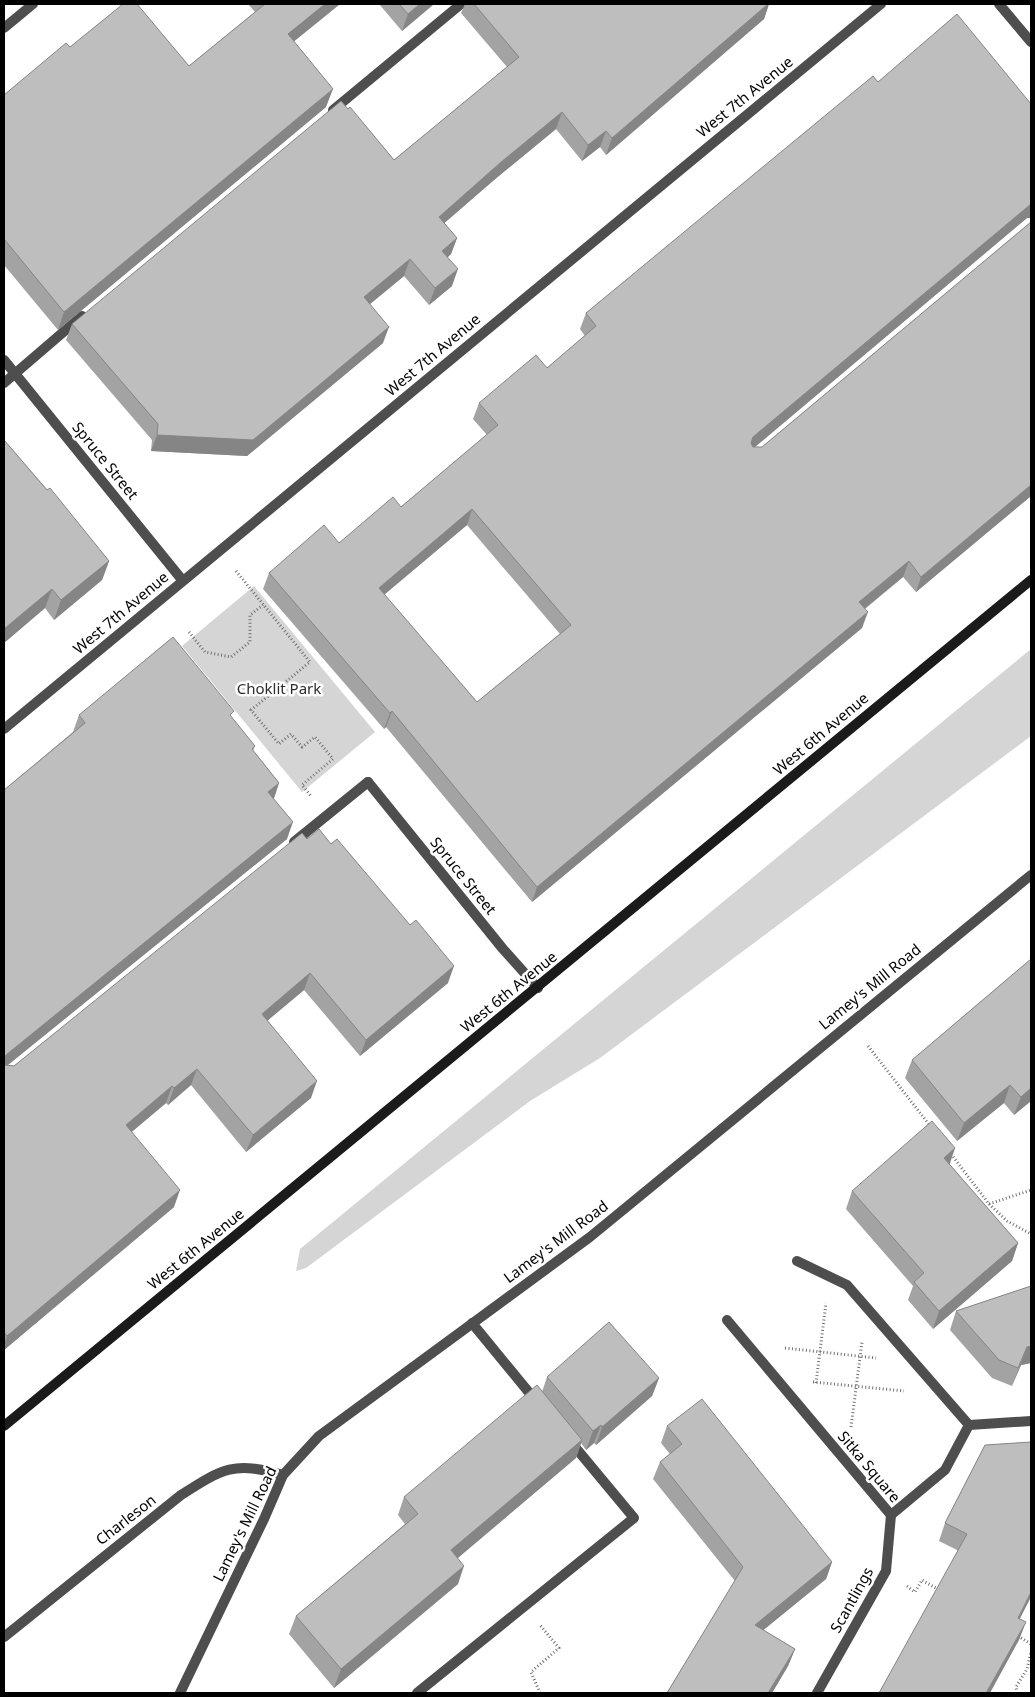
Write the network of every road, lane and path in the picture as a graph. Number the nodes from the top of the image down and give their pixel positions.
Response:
1 (33, 4) edge
2 (461, 4) edge
3 (881, 4) edge
4 (999, 4) edge
5 (4, 28) edge
6 (1031, 42) edge
7 (323, 118) edge
8 (92, 308) edge
9 (4, 360) edge
10 (15, 374) junction
11 (4, 383) edge
12 (232, 567) dead end
13 (1031, 580) edge
14 (183, 581) junction
15 (263, 605) junction
16 (189, 632) dead end
17 (4, 729) edge
18 (302, 785) dead end
19 (289, 846) edge
20 (1031, 874) edge
21 (538, 988) junction
22 (868, 1046) dead end
23 (935, 1133) edge
24 (947, 1148) edge
25 (1031, 1190) edge
26 (989, 1204) junction
27 (1031, 1234) edge
28 (797, 1262) dead end
29 (830, 1276) junction
30 (868, 1307) junction
31 (727, 1320) dead end
32 (472, 1323) junction
33 (746, 1344) junction
34 (820, 1352) junction
35 (860, 1357) junction
36 (914, 1361) junction
37 (775, 1377) junction
38 (816, 1382) junction
39 (856, 1387) junction
40 (942, 1394) junction
41 (541, 1407) edge
42 (812, 1421) junction
43 (1031, 1421) edge
44 (969, 1425) junction
45 (4, 1426) edge
46 (566, 1436) edge
47 (847, 1463) junction
48 (283, 1475) junction
49 (891, 1515) junction
50 (886, 1571) junction
51 (947, 1595) edge
52 (526, 1607) junction
53 (1014, 1634) edge
54 (4, 1637) edge
55 (1031, 1644) edge
56 (1031, 1652) edge
57 (180, 1693) edge
58 (417, 1693) edge
59 (540, 1693) edge
60 (817, 1693) edge
61 (1017, 1693) edge

1 - 5 street
2 - 7 street
3 - 14 street, West 7th Avenue
4 - 6 street
8 - 10 street
9 - 10 street, Spruce Street
10 - 11 street
10 - 14 street, Spruce Street
12 - 15 path
13 - 21 main road, West 6th Avenue
14 - 17 street, West 7th Avenue
15 - 16 path
15 - 18 path
19 - 21 street, Spruce Street
20 - 32 street, Lamey's Mill Road
21 - 45 main road, West 6th Avenue
22 - 23 path
24 - 26 path
25 - 26 path
26 - 27 path
28 - 29 street
29 - 30 street
29 - 34 path
30 - 35 path
30 - 36 street
31 - 33 street, Sitka Square
32 - 41 street
32 - 48 street, Lamey's Mill Road
33 - 34 path
33 - 37 street, Sitka Square
34 - 35 path
34 - 38 path
35 - 36 path
35 - 39 path
36 - 40 street
37 - 38 path
37 - 42 street, Sitka Square
38 - 39 path
38 - 42 path
39 - 40 path
39 - 47 path
40 - 44 street
42 - 47 street, Sitka Square
43 - 44 street
44 - 49 street, Sitka Square
46 - 52 street
47 - 49 street, Sitka Square
48 - 54 street, Charleson
48 - 57 street, Lamey's Mill Road
49 - 50 street, Scantlings
50 - 51 path
50 - 60 street, Scantlings
52 - 58 street
52 - 59 path
53 - 55 path
56 - 61 path

